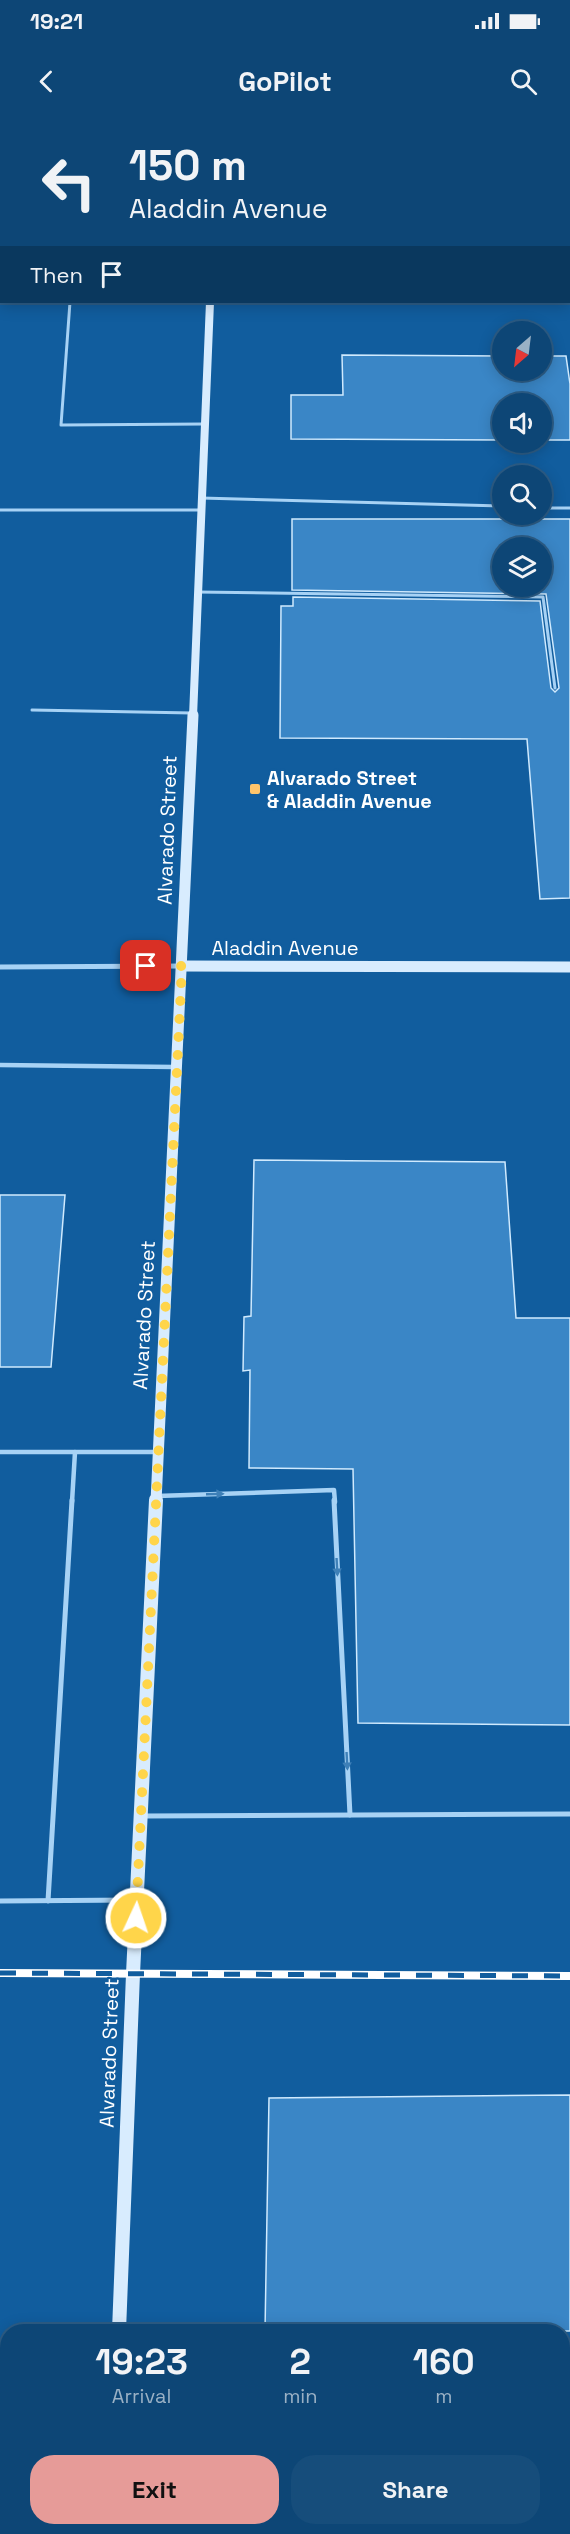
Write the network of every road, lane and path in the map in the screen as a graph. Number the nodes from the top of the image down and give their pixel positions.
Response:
1 (70, 303) edge
2 (210, 303) edge
3 (204, 424) junction
4 (201, 498) junction
5 (492, 506) edge
6 (552, 507) edge
7 (570, 508) edge
8 (0, 510) edge
9 (201, 510) junction
10 (197, 592) junction
11 (555, 688) dead end
12 (32, 710) dead end
13 (192, 713) junction
14 (182, 966) junction
15 (0, 967) edge
16 (570, 967) edge
17 (0, 1065) edge
18 (177, 1067) junction
19 (0, 1452) edge
20 (75, 1452) junction
21 (158, 1452) junction
22 (157, 1496) junction
23 (570, 1814) edge
24 (350, 1815) junction
25 (141, 1816) junction
26 (136, 1900) junction
27 (0, 1901) edge
28 (48, 1901) junction
29 (119, 2324) edge

1 - 3 lane
2 - 3 street, Alvarado Street
3 - 4 street, Alvarado Street
4 - 5 lane
4 - 9 street, Alvarado Street
6 - 7 lane
8 - 9 lane
9 - 10 street, Alvarado Street
10 - 11 lane
10 - 13 street, Alvarado Street
12 - 13 lane
13 - 14 street, Alvarado Street
14 - 15 street, Aladdin Avenue
14 - 16 street, Aladdin Avenue
14 - 18 street, Alvarado Street
17 - 18 lane
18 - 21 street, Alvarado Street
19 - 20 lane
20 - 21 lane
20 - 28 lane
21 - 22 street, Alvarado Street
22 -> 24 lane
22 - 25 street, Alvarado Street
23 - 24 lane
24 - 25 lane
25 - 26 street, Alvarado Street
26 - 28 lane
26 - 29 street, Alvarado Street
27 - 28 lane

